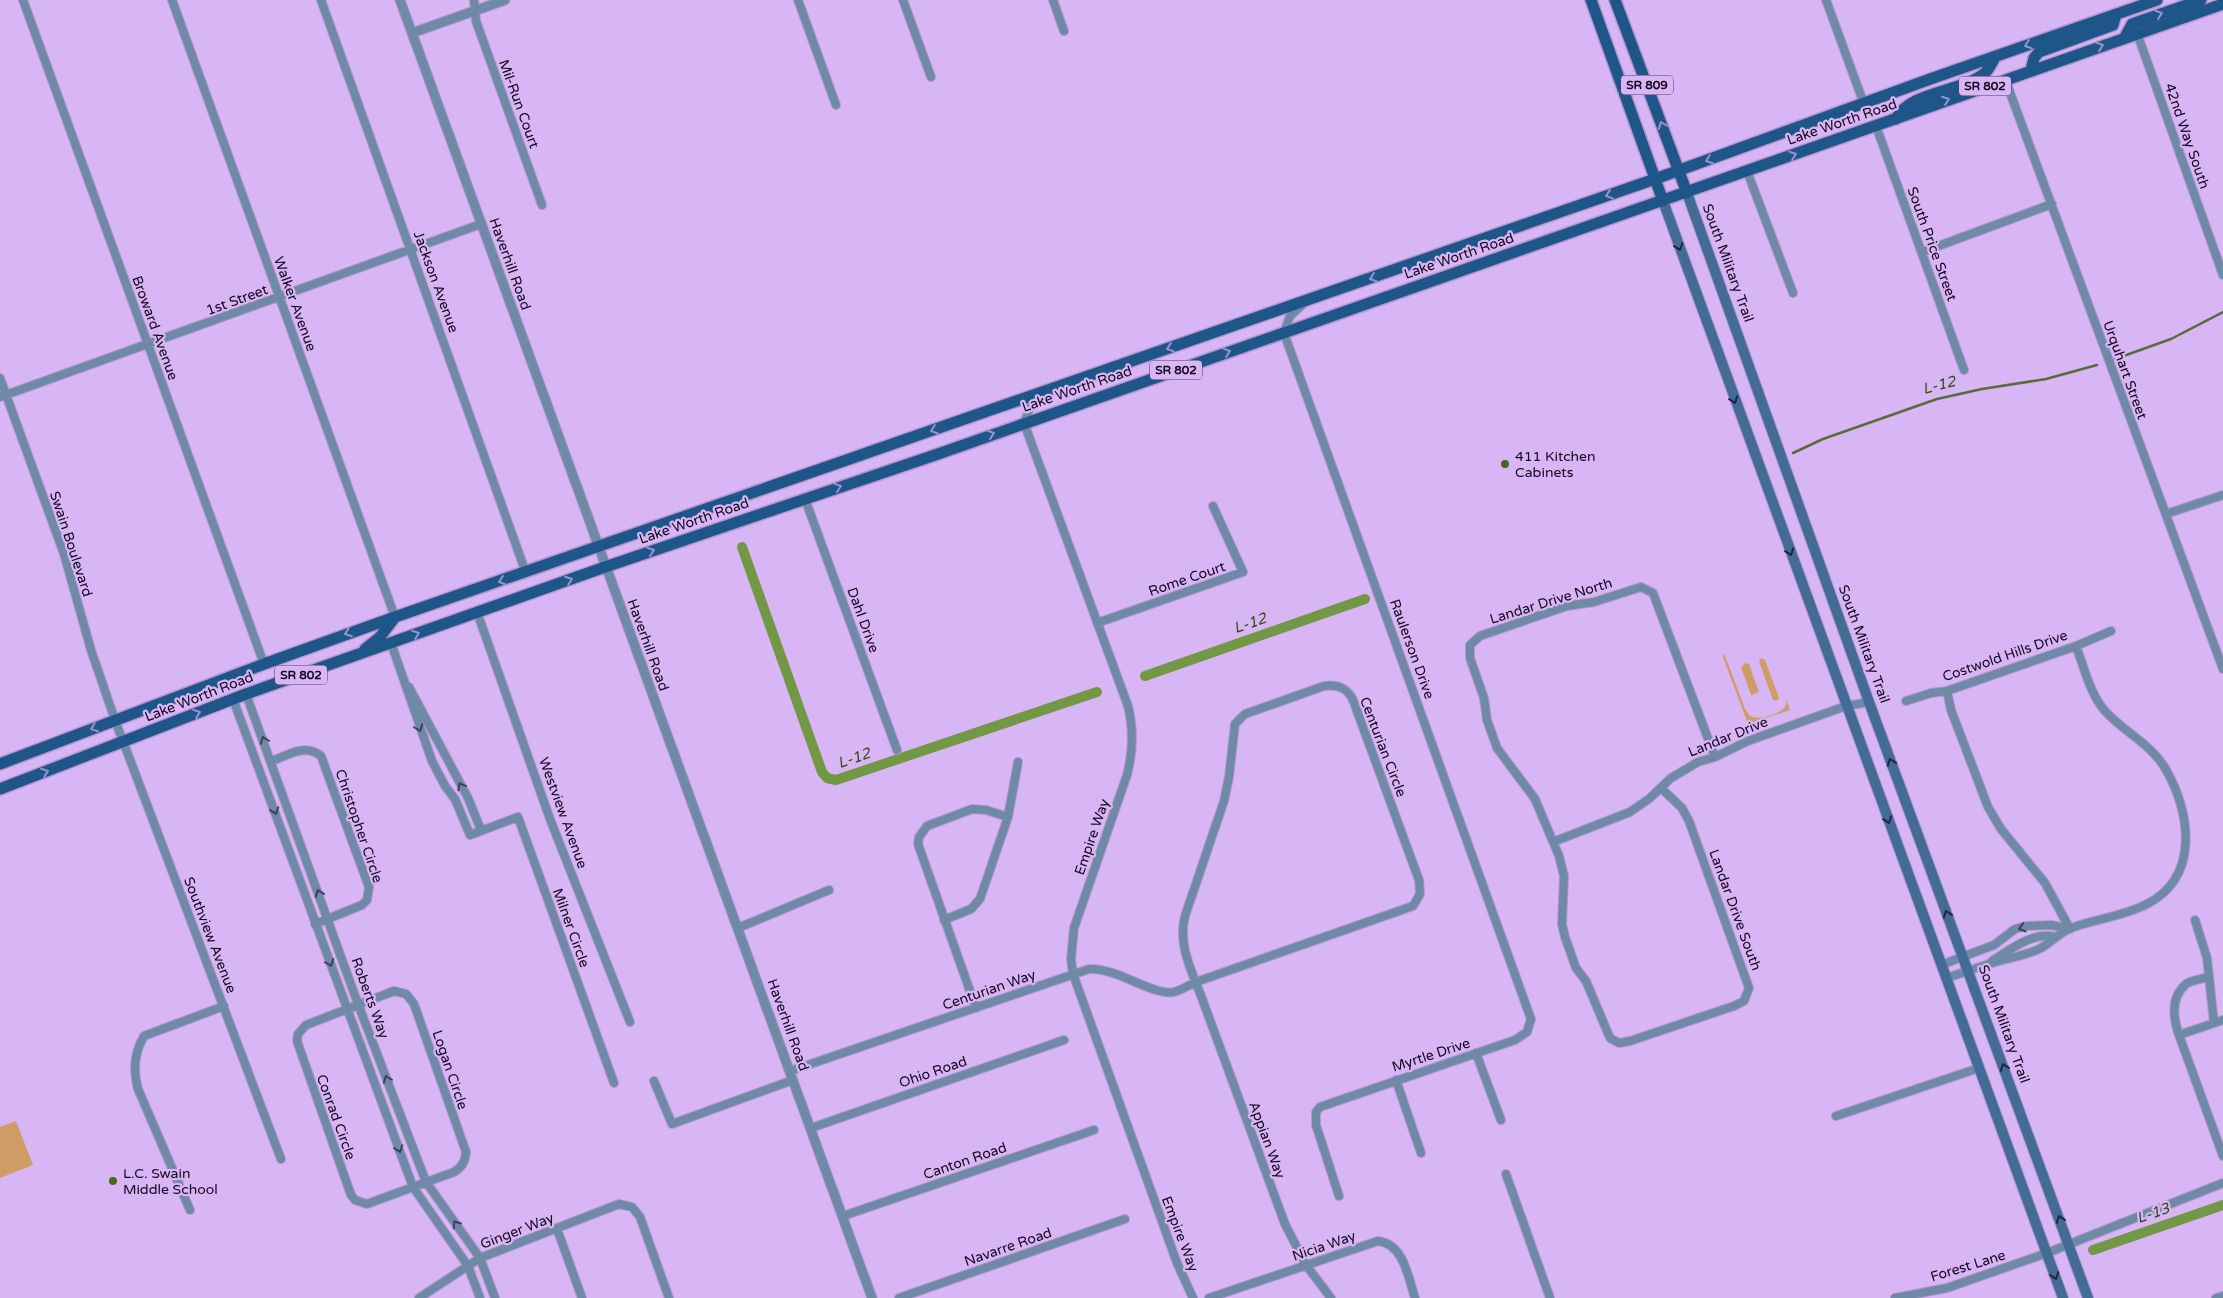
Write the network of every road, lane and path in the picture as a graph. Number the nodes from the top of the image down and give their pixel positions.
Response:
1 (23, 0) edge
2 (172, 0) edge
3 (321, 0) edge
4 (400, 0) edge
5 (474, 0) edge
6 (505, 0) edge
7 (798, 0) edge
8 (903, 0) edge
9 (1053, 0) edge
10 (1591, 0) edge
11 (1615, 0) edge
12 (1826, 0) edge
13 (2157, 0) edge
14 (2201, 0) edge
15 (2223, 4) edge
16 (474, 11) junction
17 (2116, 14) junction
18 (1064, 31) dead end
19 (412, 33) junction
20 (2137, 33) junction
21 (2125, 38) junction
22 (1996, 56) junction
23 (2031, 70) junction
24 (931, 77) dead end
25 (2006, 79) junction
26 (1864, 104) junction
27 (836, 105) dead end
28 (1896, 119) junction
29 (1876, 126) junction
30 (1679, 171) junction
31 (1747, 171) junction
32 (1655, 179) junction
33 (1687, 193) junction
34 (1662, 201) junction
35 (542, 204) dead end
36 (2052, 204) junction
37 (481, 224) junction
38 (411, 250) junction
39 (1922, 252) junction
40 (2223, 275) edge
41 (1793, 293) dead end
42 (280, 298) junction
43 (1304, 302) junction
44 (1284, 333) junction
45 (148, 345) junction
46 (1964, 370) dead end
47 (0, 378) edge
48 (1049, 390) junction
49 (3, 396) edge
50 (1024, 423) junction
51 (2223, 495) edge
52 (805, 499) junction
53 (1213, 506) dead end
54 (2166, 514) junction
55 (597, 547) junction
56 (605, 567) junction
57 (526, 573) junction
58 (477, 612) junction
59 (395, 616) junction
60 (1097, 623) junction
61 (2111, 631) dead end
62 (391, 643) junction
63 (2076, 646) junction
64 (357, 655) junction
65 (264, 664) junction
66 (2223, 669) edge
67 (406, 681) junction
68 (1947, 691) junction
69 (246, 694) junction
70 (233, 699) junction
71 (1906, 701) dead end
72 (1869, 702) junction
73 (1846, 706) junction
74 (115, 720) junction
75 (123, 742) junction
76 (898, 750) dead end
77 (1715, 757) junction
78 (272, 761) junction
79 (1018, 762) dead end
80 (0, 764) edge
81 (1661, 788) junction
82 (0, 789) edge
83 (1008, 817) junction
84 (481, 830) junction
85 (1552, 842) junction
86 (829, 890) dead end
87 (328, 919) junction
88 (944, 920) junction
89 (2195, 920) dead end
90 (315, 924) junction
91 (2040, 926) junction
92 (738, 928) junction
93 (2070, 929) junction
94 (2039, 937) junction
95 (2054, 937) junction
96 (1963, 957) junction
97 (1941, 964) junction
98 (1986, 964) junction
99 (1968, 971) junction
100 (1073, 974) junction
101 (2208, 977) junction
102 (1946, 978) junction
103 (1196, 982) junction
104 (358, 1004) junction
105 (224, 1006) junction
106 (347, 1008) junction
107 (976, 1008) junction
108 (1530, 1010) joint
109 (2223, 1020) edge
110 (630, 1022) dead end
111 (2214, 1022) junction
112 (2179, 1035) junction
113 (1064, 1040) dead end
114 (1476, 1053) junction
115 (1979, 1068) junction
116 (792, 1076) junction
117 (1396, 1080) junction
118 (654, 1081) dead end
119 (614, 1083) dead end
120 (1836, 1116) dead end
121 (1501, 1120) dead end
122 (811, 1128) junction
123 (1094, 1130) dead end
124 (1421, 1153) dead end
125 (2223, 1156) edge
126 (281, 1159) dead end
127 (1506, 1174) dead end
128 (426, 1182) junction
129 (2223, 1182) edge
130 (413, 1187) junction
131 (1339, 1196) dead end
132 (190, 1210) dead end
133 (843, 1216) junction
134 (1125, 1219) dead end
135 (557, 1229) junction
136 (2069, 1244) junction
137 (2047, 1253) junction
138 (480, 1258) junction
139 (1306, 1265) junction
140 (468, 1266) junction
141 (2223, 1296) edge
142 (419, 1298) edge
143 (480, 1298) edge
144 (495, 1298) edge
145 (582, 1298) edge
146 (669, 1298) edge
147 (872, 1298) edge
148 (898, 1298) edge
149 (1193, 1298) edge
150 (1209, 1298) edge
151 (1331, 1298) edge
152 (1416, 1298) edge
153 (1550, 1298) edge
154 (1895, 1298) edge
155 (2064, 1298) edge
156 (2088, 1298) edge
157 (2216, 1298) edge

1 - 45 street, Broward Avenue
2 - 42 street, Walker Avenue
3 - 38 street, Jackson Avenue
4 - 19 street, Haverhill Road
5 - 16 street, Mil-Run Court
6 - 16 street
7 - 27 street
8 - 24 street
9 - 18 street
10 - 32 main road, SR 809
30 -> 11 main road, South Military Trail / SR 809
12 - 26 street
13 - 17 main road, Lake Worth Road / SR 802
21 -> 14 main road
15 - 20 main road, Lake Worth Road / SR 802
16 - 19 street
16 - 35 street, Mil-Run Court
17 -> 22 main road, Lake Worth Road / SR 802
17 - 23 main road
19 - 37 street, Haverhill Road
20 - 21 main road, Lake Worth Road / SR 802
20 - 40 street, 42nd Way South
23 -> 21 main road, Lake Worth Road / SR 802
22 - 26 main road, Lake Worth Road / SR 802
22 - 28 main road
23 - 25 main road, Lake Worth Road / SR 802
28 -> 25 main road, Lake Worth Road / SR 802
25 - 36 street, Urquhart Street
26 -> 30 main road, Lake Worth Road / SR 802
28 - 29 main road, Lake Worth Road / SR 802
31 -> 29 main road, Lake Worth Road / SR 802
29 - 39 street, South Price Street
30 - 32 main road, Lake Worth Road / SR 802
30 - 33 main road, South Military Trail / SR 809
31 - 33 main road, Lake Worth Road / SR 802
31 - 41 street
32 - 34 main road, SR 809
32 -> 43 main road, Lake Worth Road / SR 802
33 - 34 main road, Lake Worth Road / SR 802
33 - 72 main road, South Military Trail
34 - 44 main road, Lake Worth Road / SR 802
34 -> 73 main road
36 - 39 street
36 - 54 street, Urquhart Street
37 - 38 street, 1st Street
37 - 55 street, Haverhill Road
38 - 42 street, 1st Street
38 - 57 street, Jackson Avenue
39 - 46 street, South Price Street
42 - 45 street, 1st Street
42 - 59 street, Walker Avenue
43 - 44 street
43 -> 48 main road, Lake Worth Road / SR 802
50 -> 44 main road, Lake Worth Road / SR 802
44 - 108 street, Raulerson Drive
45 - 49 street, 1st Street
45 - 65 street, Broward Avenue
47 - 49 street, Swain Boulevard
48 - 50 street
48 -> 55 main road, Lake Worth Road / SR 802
49 - 74 street, Swain Boulevard
52 -> 50 main road, Lake Worth Road / SR 802
50 - 60 street, Empire Way
51 - 54 street
56 -> 52 main road, Lake Worth Road / SR 802
52 - 76 street, Dahl Drive
53 - 60 street, Rome Court
54 - 66 street, Urquhart Street
55 - 56 street, Haverhill Road
55 - 57 main road, Lake Worth Road / SR 802
58 -> 56 main road, Lake Worth Road / SR 802
56 - 92 street, Haverhill Road
57 -> 59 main road, Lake Worth Road / SR 802
62 -> 58 main road, Lake Worth Road / SR 802
58 - 110 street, Westview Avenue
59 - 64 main road
59 -> 65 main road, Lake Worth Road / SR 802
60 - 100 street, Empire Way
61 - 63 street, Costwold Hills Drive
62 - 64 main road, Lake Worth Road / SR 802
62 - 67 street, Milner Circle
63 - 68 street, Costwold Hills Drive
63 - 93 street
64 - 69 main road, Lake Worth Road / SR 802
65 - 74 main road, Lake Worth Road / SR 802
84 -> 67 street, Milner Circle
67 -> 84 street, Milner Circle
68 - 71 street, Costwold Hills Drive
68 - 93 street
69 - 70 main road, Lake Worth Road / SR 802
78 -> 69 street, Roberts Way
75 -> 70 main road, Lake Worth Road / SR 802
70 -> 90 street, Roberts Way
72 - 73 street, Landar Drive
96 -> 72 main road, South Military Trail
73 - 77 street, Landar Drive
73 -> 97 main road
74 - 75 street, Southview Avenue
74 -> 80 main road, Lake Worth Road / SR 802
82 -> 75 main road, Lake Worth Road / SR 802
75 - 105 street, Southview Avenue
77 - 81 street, Landar Drive
77 - 85 street, Landar Drive North
87 -> 78 street, Roberts Way
78 - 87 street, Christopher Circle
79 - 83 street
81 - 85 street, Landar Drive
81 - 85 street, Landar Drive South
83 - 88 street
83 - 88 street
84 - 119 street, Milner Circle
86 - 92 street
87 - 90 street, Christopher Circle
87 - 104 street, Roberts Way
88 - 107 street
89 - 101 street
90 -> 106 street, Roberts Way
91 - 93 street
91 - 94 street
91 -> 96 street
92 - 116 street, Haverhill Road
93 - 95 street
94 - 95 street
94 - 98 street
95 - 98 street
96 - 97 street
96 - 99 main road, South Military Trail
97 - 102 main road
98 - 99 street
99 - 102 street
136 -> 99 main road, South Military Trail
100 - 103 street, Centurian Way
100 - 107 street, Centurian Way
100 - 149 street, Empire Way
101 - 111 street
101 - 112 street
102 - 115 main road
103 - 103 street, Centurian Circle
103 - 139 street, Appian Way
104 - 106 street, Conrad Circle
128 -> 104 street, Roberts Way
104 - 128 street, Logan Circle
105 - 126 street, Southview Avenue
105 - 132 street
106 -> 130 street, Roberts Way
106 - 130 street, Conrad Circle
107 - 116 street, Centurian Way
108 - 114 street, Myrtle Drive
109 - 111 street
111 - 112 street
112 - 125 street
113 - 122 street, Ohio Road
114 - 117 street, Myrtle Drive
114 - 121 street
115 - 120 street
115 - 137 main road
116 - 118 street, Centurian Way
116 - 122 street, Haverhill Road
117 - 124 street
117 - 131 street, Myrtle Drive
122 - 133 street, Haverhill Road
123 - 133 street, Canton Road
127 - 153 street
128 - 130 street, Conrad Circle
138 -> 128 street, Roberts Way
129 - 136 street, Forest Lane
130 - 140 street, Roberts Way
133 - 147 street, Haverhill Road
134 - 148 street, Navarre Road
135 - 138 street, Ginger Way
135 - 145 street
135 - 146 street, Ginger Way
136 - 137 street, Forest Lane
136 - 156 main road, South Military Trail
137 - 154 street, Forest Lane
137 -> 155 main road
138 - 140 street, Ginger Way
138 - 144 street, Roberts Way
139 - 150 street, Nicia Way
139 - 151 street, Appian Way
139 - 152 street, Nicia Way
140 - 142 street, Ginger Way
140 - 143 street, Roberts Way
141 - 157 street

